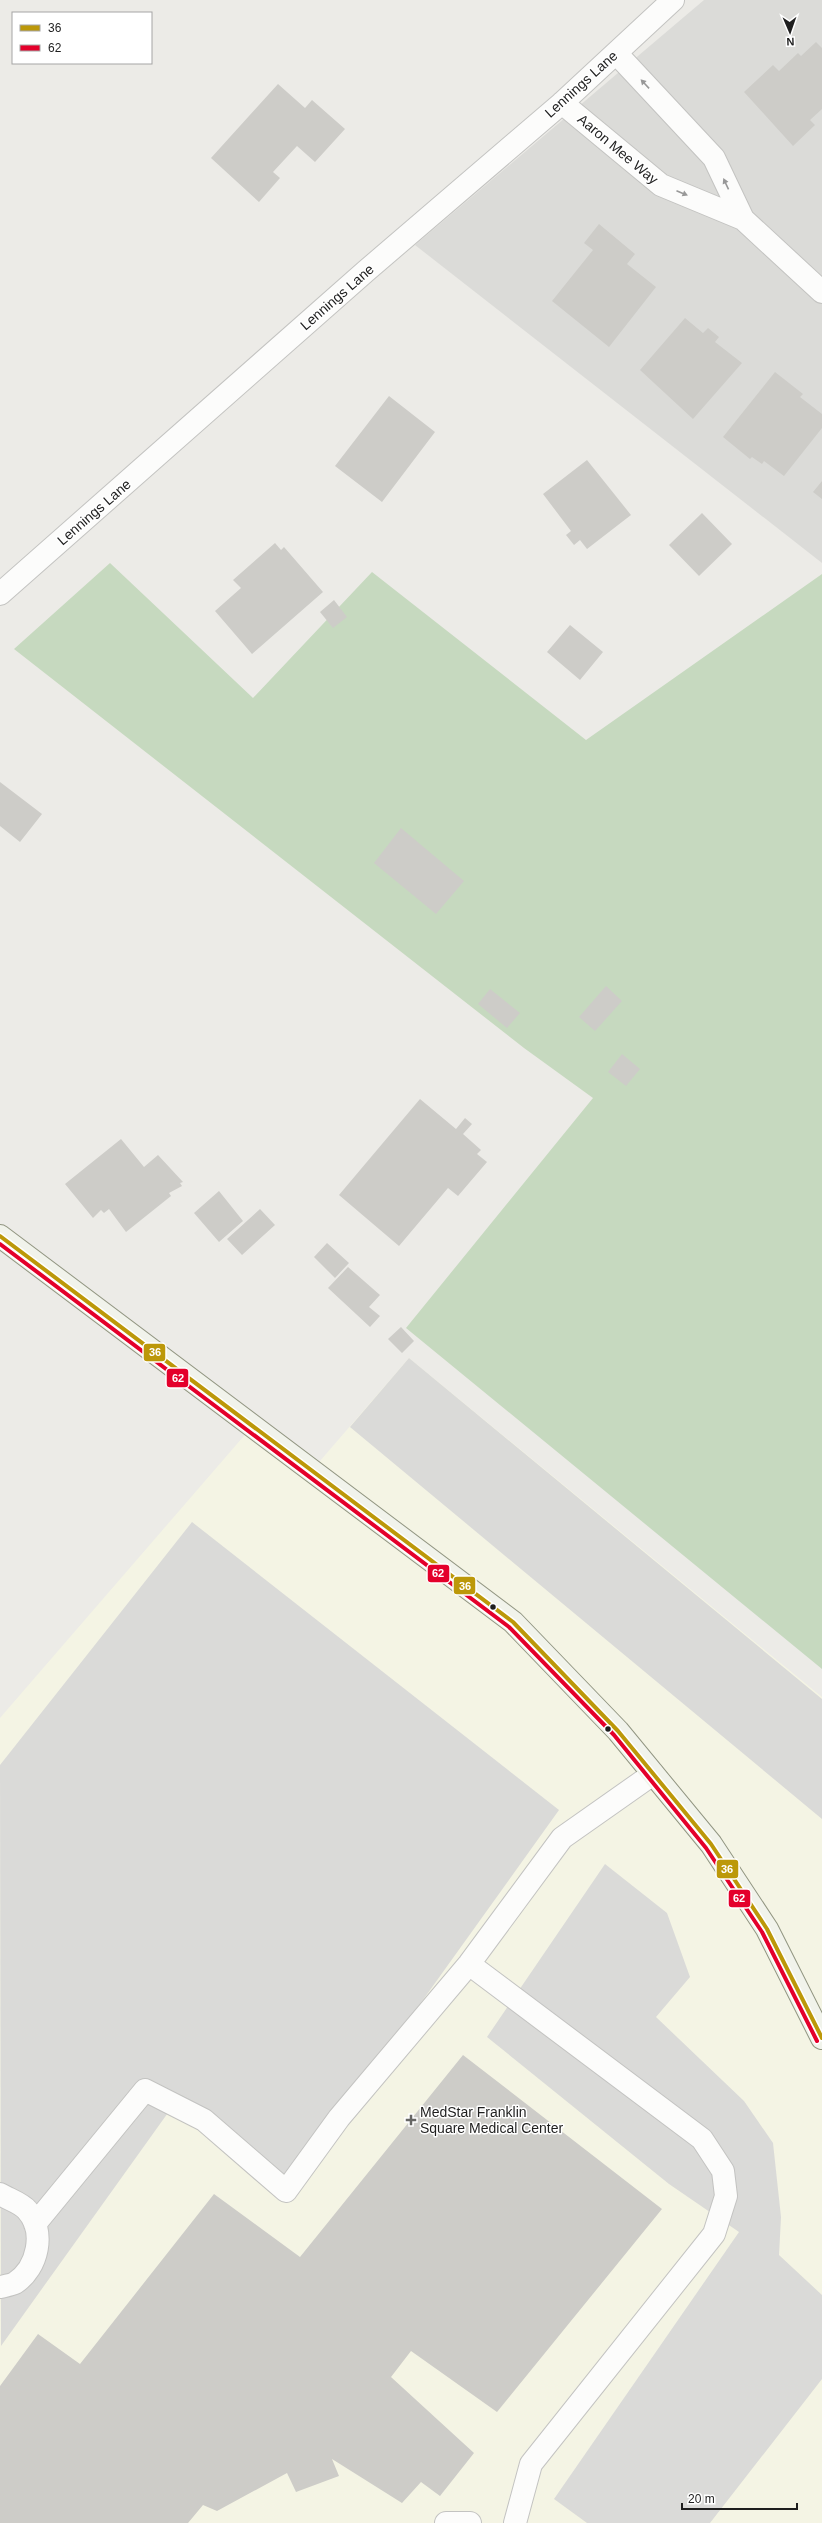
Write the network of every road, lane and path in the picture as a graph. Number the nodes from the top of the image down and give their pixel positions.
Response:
1 (673, 0) edge
2 (616, 53) junction
3 (562, 103) junction
4 (743, 219) junction
5 (822, 292) edge
6 (0, 594) edge
7 (0, 1236) edge
8 (653, 1774) junction
9 (469, 1964) junction
10 (822, 2038) edge
11 (0, 2194) edge
12 (35, 2224) junction
13 (0, 2287) edge
14 (446, 2523) edge
15 (470, 2523) edge
16 (515, 2523) edge

1 - 2 street, Lennings Lane
2 - 3 street, Lennings Lane
4 -> 2 street, Aaron Mee Way
3 -> 4 street, Aaron Mee Way
3 - 6 street, Lennings Lane
4 - 5 street, Aaron Mee Way
7 - 8 street
8 - 9 street
8 - 10 street
9 - 12 street
9 - 16 street
11 - 12 street
12 - 13 street
14 - 15 street

